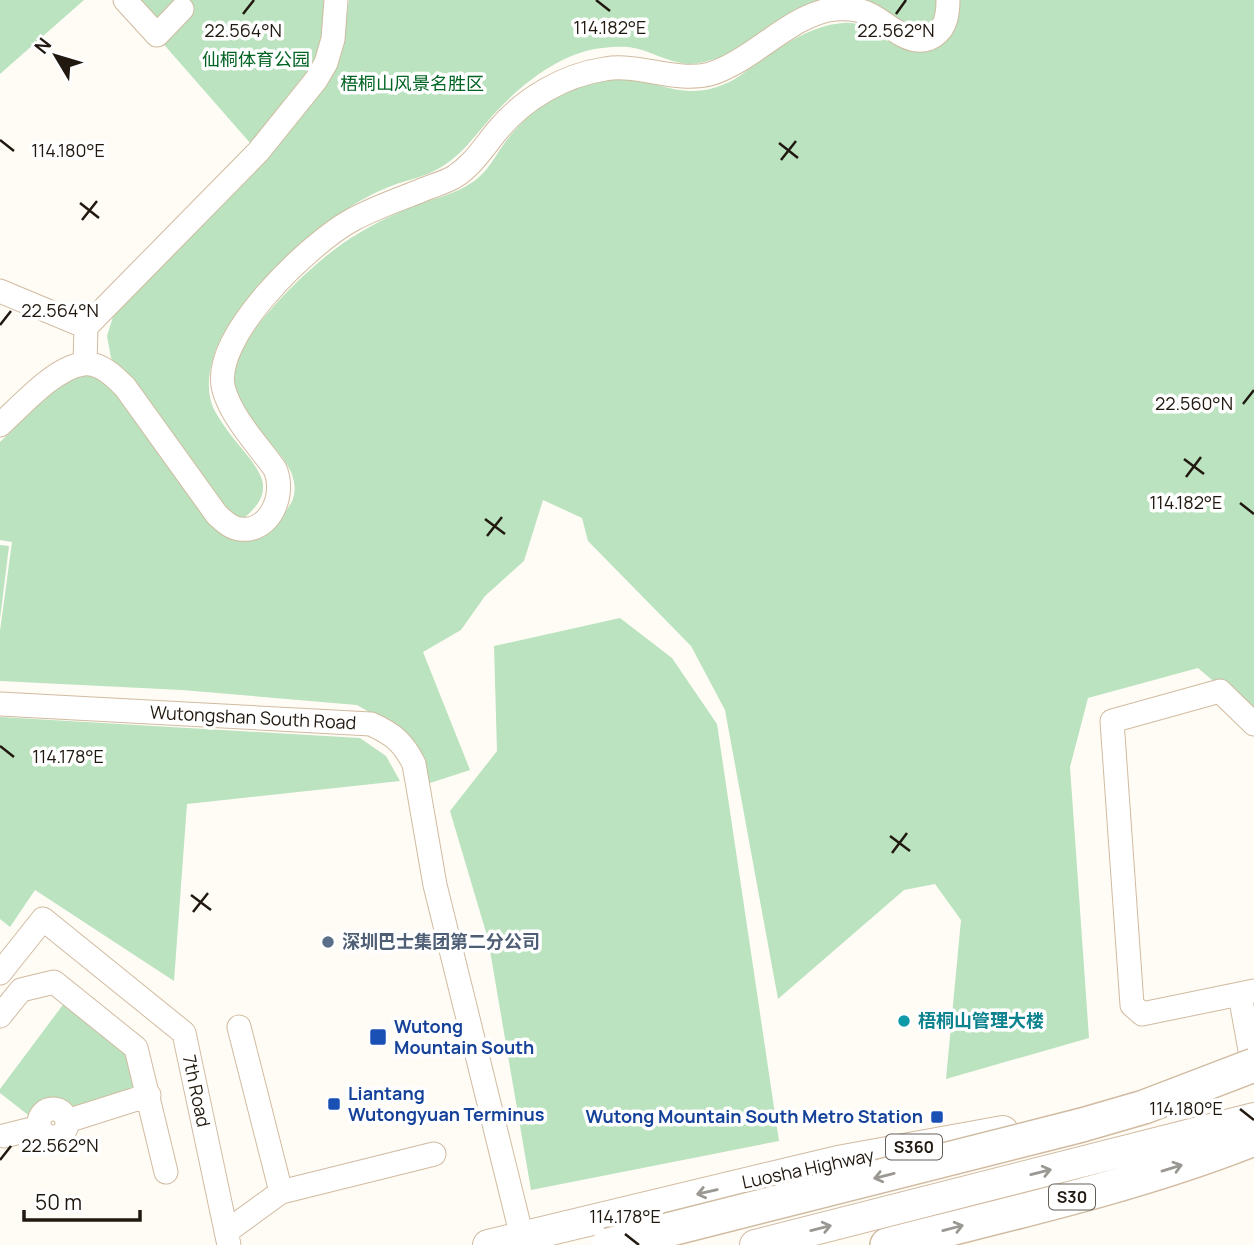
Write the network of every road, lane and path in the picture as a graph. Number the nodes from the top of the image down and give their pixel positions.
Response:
1 (125, 0) edge
2 (336, 0) edge
3 (948, 0) edge
4 (182, 9) dead end
5 (0, 291) edge
6 (86, 327) junction
7 (85, 363) junction
8 (0, 425) edge
9 (0, 704) edge
10 (1254, 724) edge
11 (0, 973) edge
12 (1247, 993) edge
13 (0, 1016) edge
14 (239, 1027) dead end
15 (1254, 1065) edge
16 (1254, 1072) edge
17 (1254, 1082) edge
18 (149, 1095) junction
19 (1254, 1118) edge
20 (4, 1136) dead end
21 (1254, 1139) edge
22 (434, 1154) dead end
23 (166, 1172) dead end
24 (281, 1192) junction
25 (227, 1238) edge
26 (530, 1242) edge
27 (488, 1245) edge
28 (608, 1245) edge
29 (755, 1245) edge
30 (887, 1245) edge

1 - 4 street
2 - 6 street
3 - 7 street
5 - 6 street
6 - 7 street
7 - 8 street
9 - 26 street, Wutongshan South Road
10 - 12 street
11 - 25 street, 7th Road
12 - 16 street
13 - 18 street
14 - 24 street
15 -> 28 highway, bridge
17 -> 26 main road, Luosha Highway / S360
18 - 20 street
18 - 23 street
29 -> 19 main road
30 -> 21 highway, S30
22 - 24 street
24 - 25 street
26 - 27 main road

